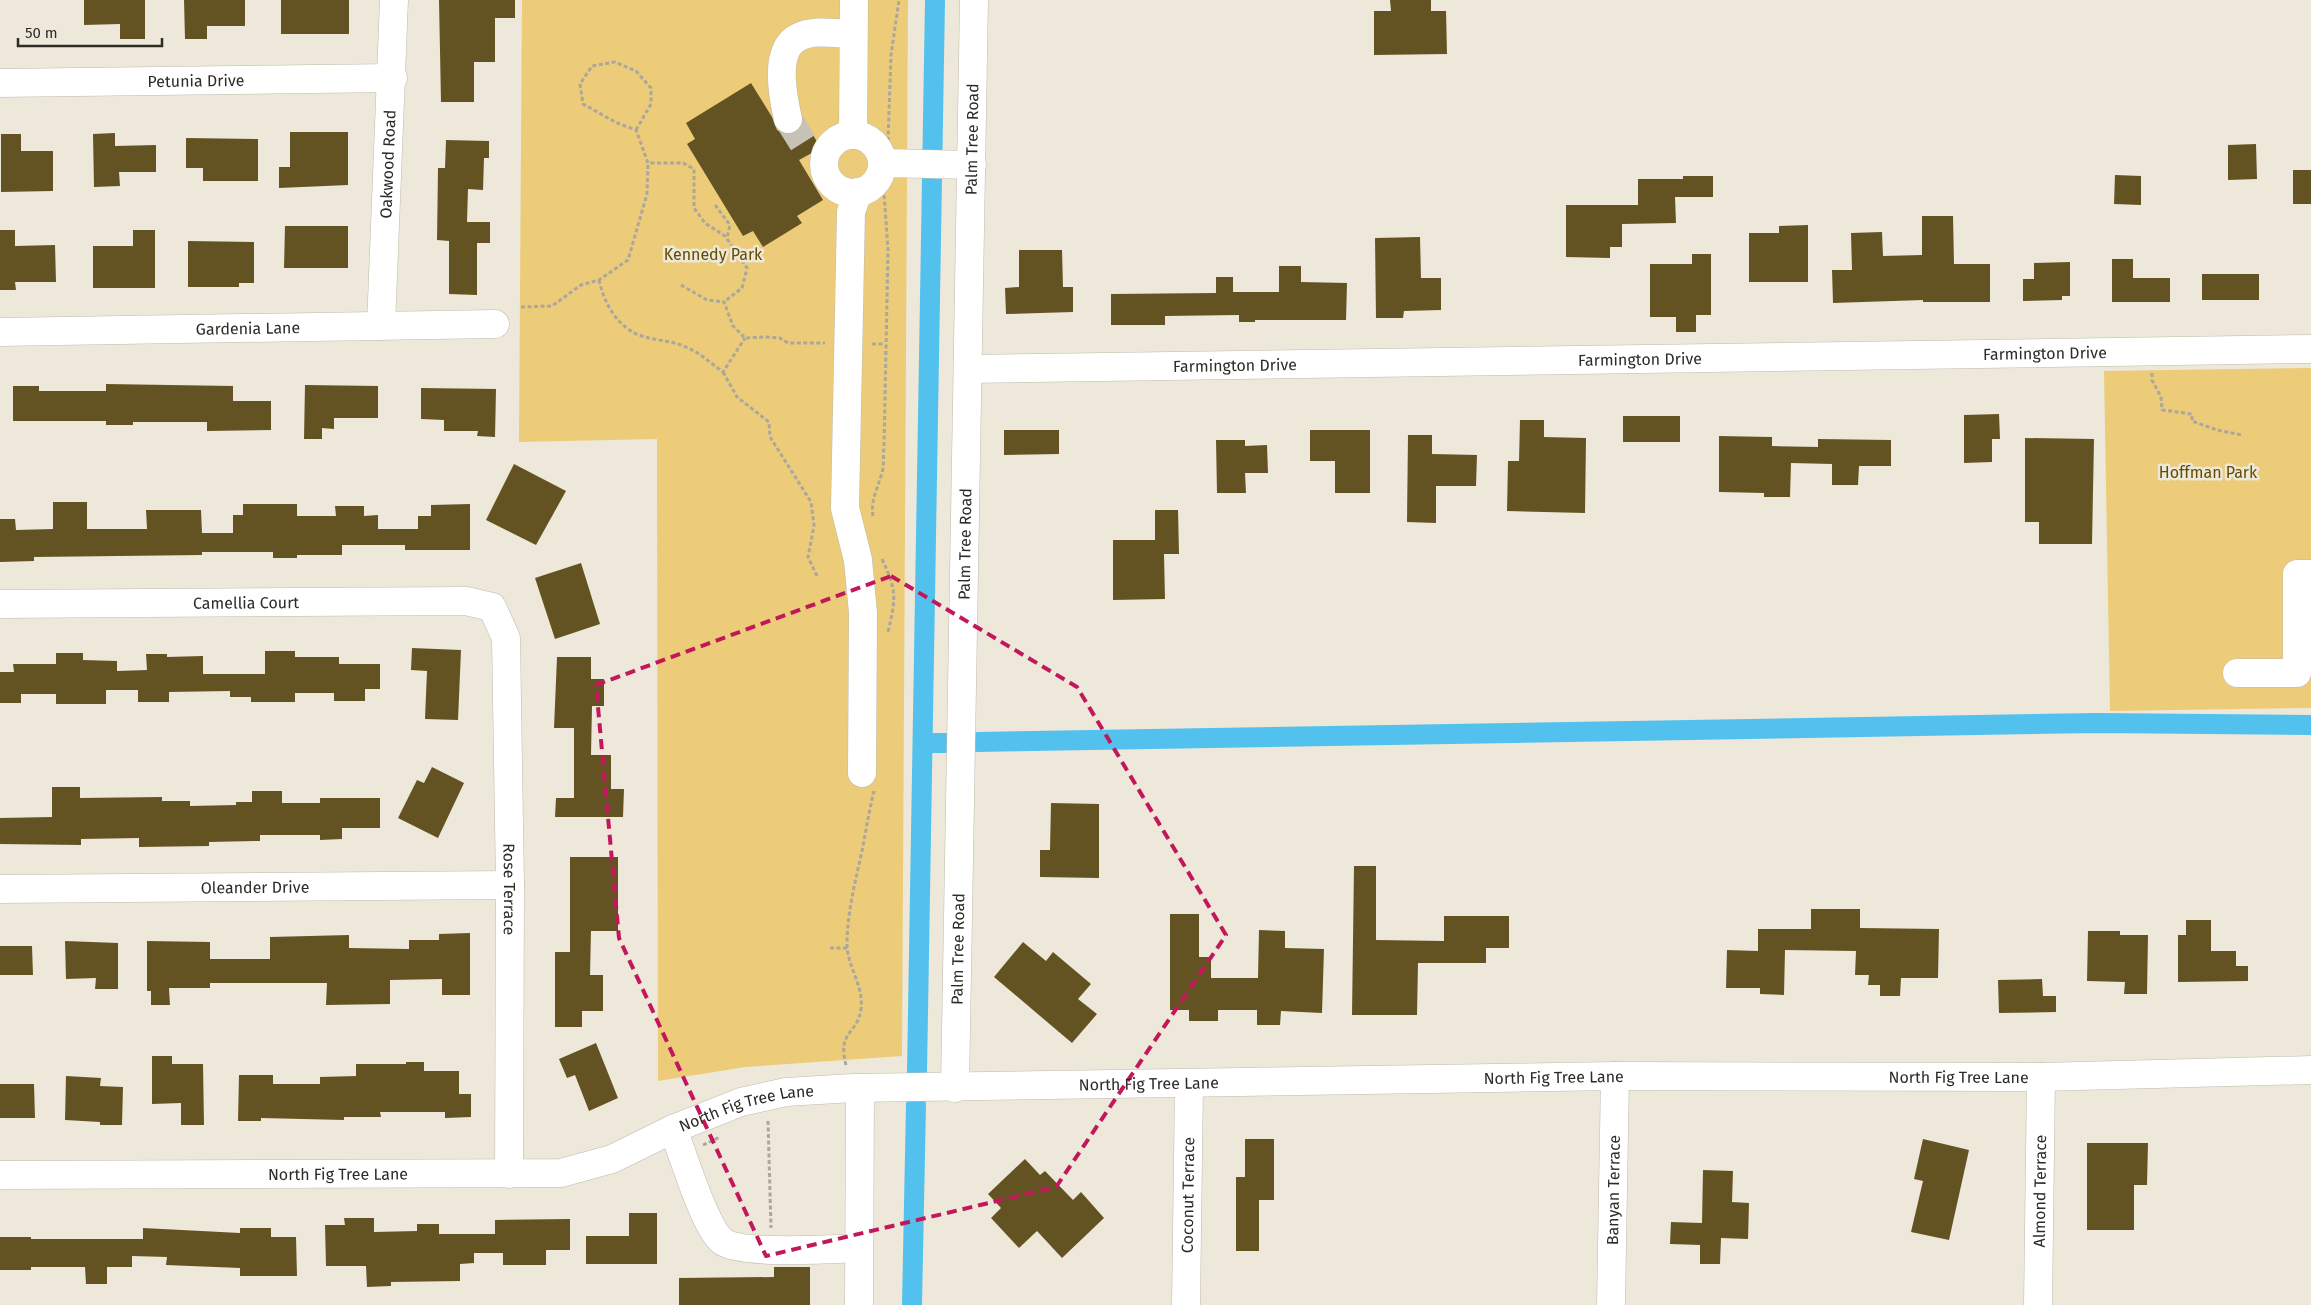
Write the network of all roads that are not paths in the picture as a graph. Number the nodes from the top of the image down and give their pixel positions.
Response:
1 (394, 0) edge
2 (854, 0) edge
3 (974, 0) edge
4 (853, 34) junction
5 (393, 78) junction
6 (0, 82) edge
7 (788, 119) tunnel mouth
8 (853, 135) junction
9 (888, 156) junction
10 (965, 165) junction
11 (858, 192) junction
12 (495, 324) dead end
13 (381, 326) junction
14 (0, 332) edge
15 (2311, 350) edge
16 (969, 369) junction
17 (2311, 574) edge
18 (0, 604) edge
19 (492, 607) joint
20 (2304, 618) edge
21 (2237, 673) dead end
22 (2304, 673) edge
23 (862, 773) dead end
24 (510, 885) junction
25 (0, 889) edge
26 (2311, 1070) edge
27 (1615, 1076) junction
28 (2041, 1077) junction
29 (1189, 1084) junction
30 (955, 1088) junction
31 (860, 1089) junction
32 (673, 1129) junction
33 (509, 1174) junction
34 (0, 1176) edge
35 (859, 1248) junction
36 (859, 1305) edge
37 (1186, 1305) edge
38 (1611, 1305) edge
39 (2038, 1305) edge

1 - 5 street, Oakwood Road
2 - 4 street
3 - 10 street, Palm Tree Road
4 - 7 street
4 - 8 street
5 - 6 street, Petunia Drive
5 - 13 street, Oakwood Road
8 - 9 street
8 - 11 street
9 - 10 street
9 - 11 street
10 - 16 street, Palm Tree Road
11 - 23 street
12 - 13 street, Gardenia Lane
13 - 14 street, Gardenia Lane
15 - 16 street, Farmington Drive
16 - 30 street, Palm Tree Road
17 - 20 street
18 - 19 street, Camellia Court
19 - 24 street, Rose Terrace
20 - 22 street
21 - 22 street
24 - 25 street, Oleander Drive
24 - 33 street, Rose Terrace
26 - 28 street, North Fig Tree Lane
27 - 28 street, North Fig Tree Lane
27 - 29 street, North Fig Tree Lane
27 - 38 street, Banyan Terrace
28 - 39 street, Almond Terrace
29 - 30 street, North Fig Tree Lane
29 - 37 street, Coconut Terrace
30 - 31 street, North Fig Tree Lane
31 - 32 street, North Fig Tree Lane
31 - 35 street
32 - 33 street, North Fig Tree Lane
32 - 35 street
33 - 34 street, North Fig Tree Lane
35 - 36 street

